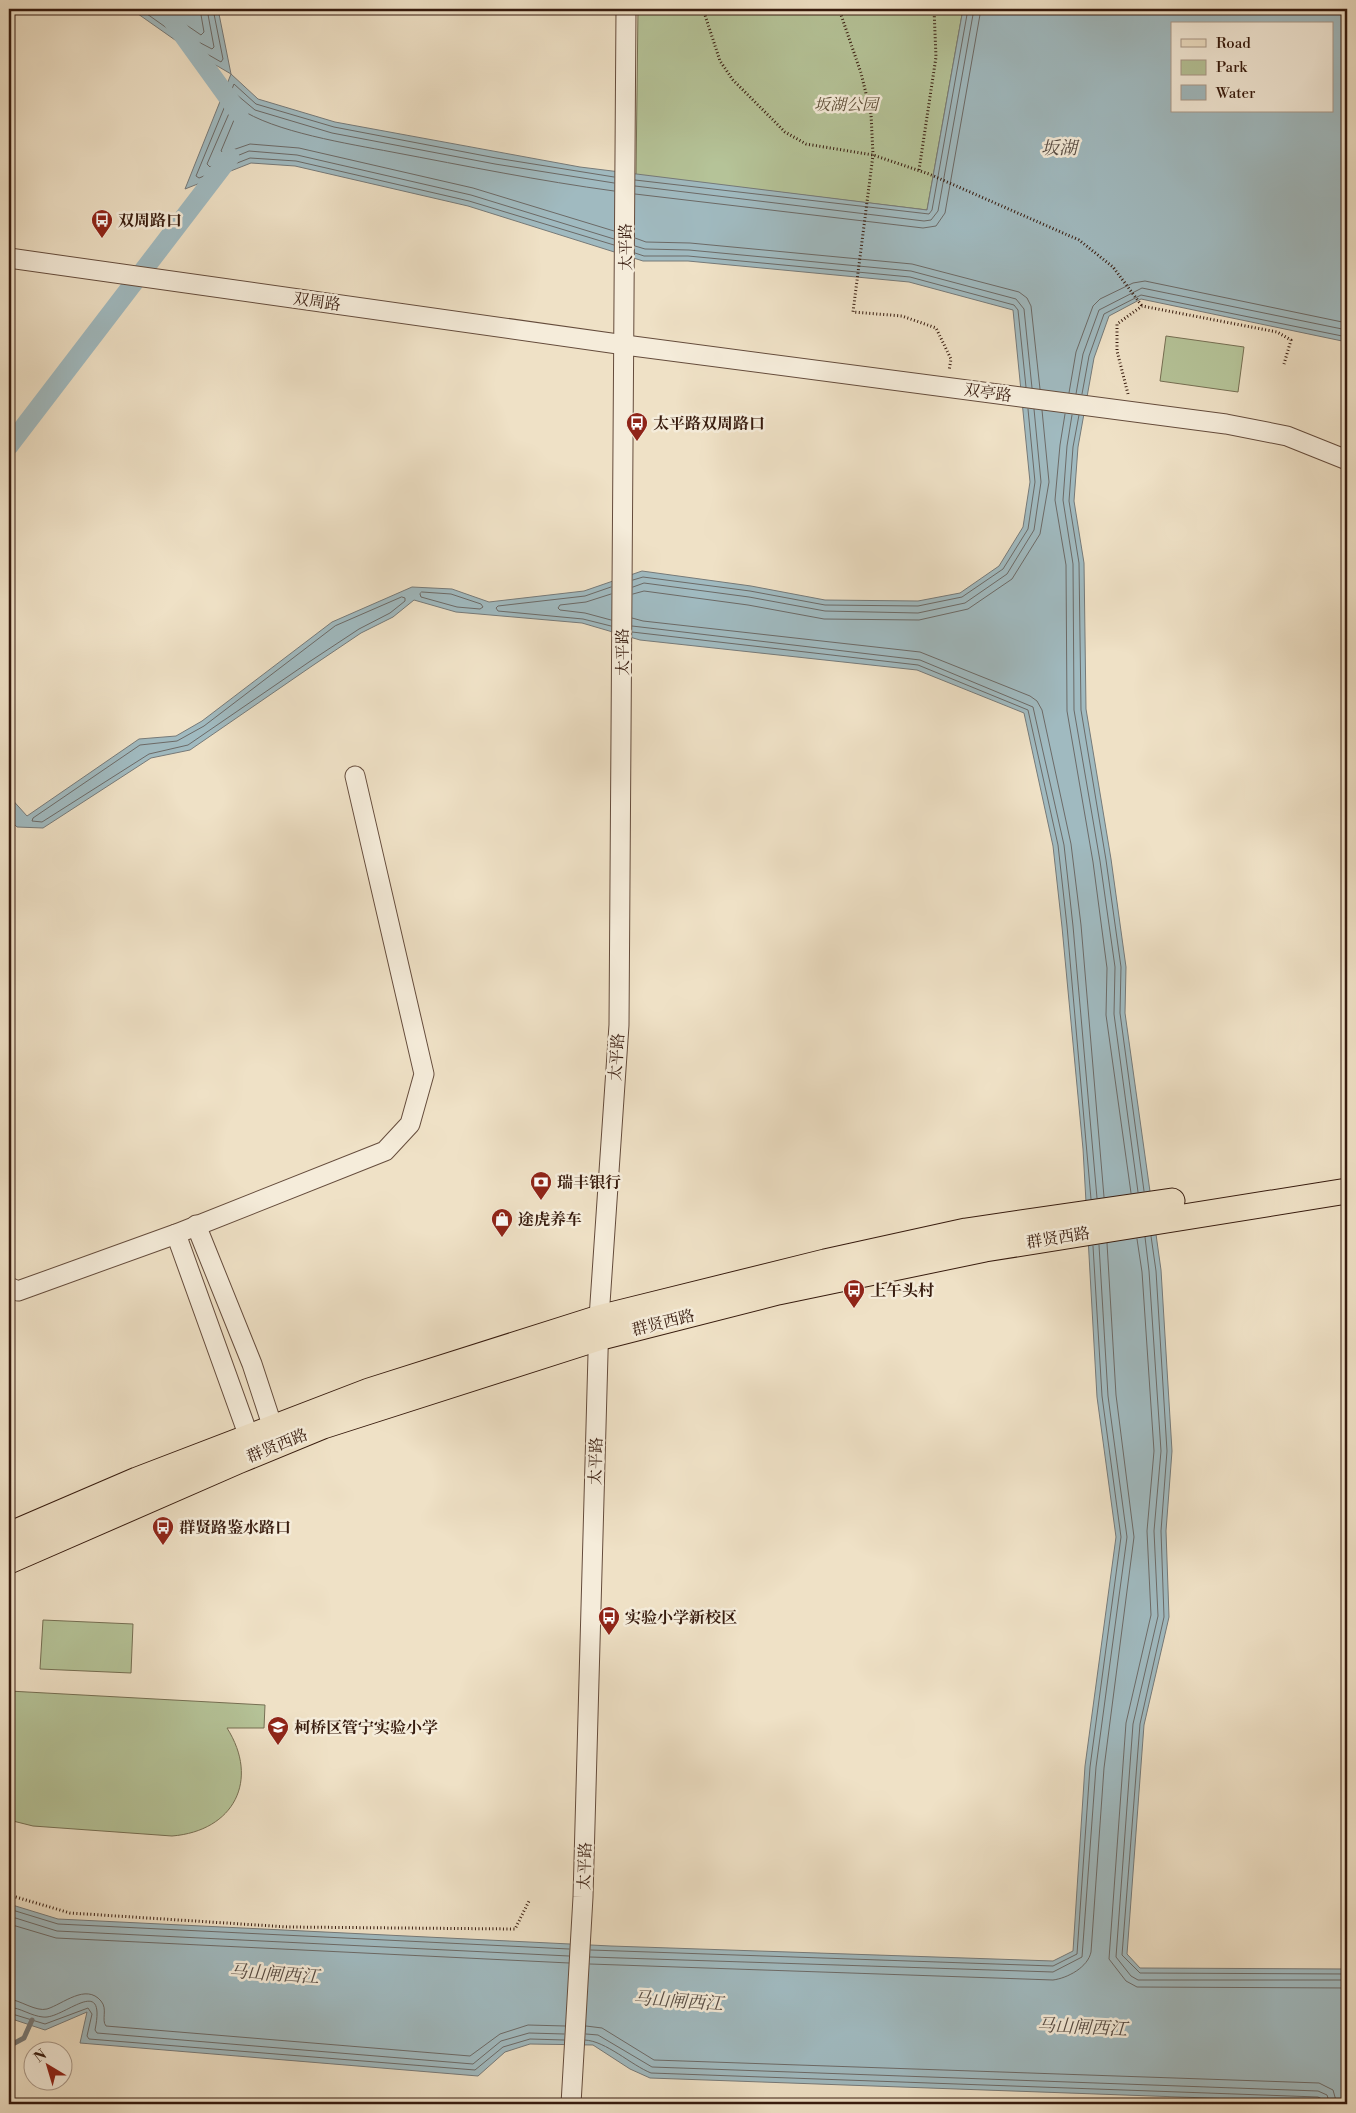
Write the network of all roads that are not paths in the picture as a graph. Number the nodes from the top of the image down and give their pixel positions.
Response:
1 (626, 9) edge
2 (9, 258) edge
3 (625, 345) junction
4 (1347, 460) edge
5 (355, 776) dead end
6 (1347, 1173) edge
7 (1347, 1191) edge
8 (1156, 1212) junction
9 (196, 1225) junction
10 (176, 1234) junction
11 (9, 1287) edge
12 (598, 1328) junction
13 (273, 1428) junction
14 (249, 1437) junction
15 (9, 1536) edge
16 (9, 1561) edge
17 (571, 2104) edge

1 - 3 street, 太平路
2 - 3 street, 双周路
3 - 4 street, 双亭路
3 - 12 street, 太平路
5 - 9 street
6 - 8 main road, 群贤西路
7 - 8 main road, 群贤西路
8 - 12 main road, 群贤西路
9 - 10 street
9 - 13 street
10 - 11 street
10 - 14 street
12 - 13 main road, 群贤西路
12 - 16 main road, 群贤西路
12 - 17 street, 太平路
13 - 14 main road, 群贤西路
14 - 15 main road, 群贤西路

